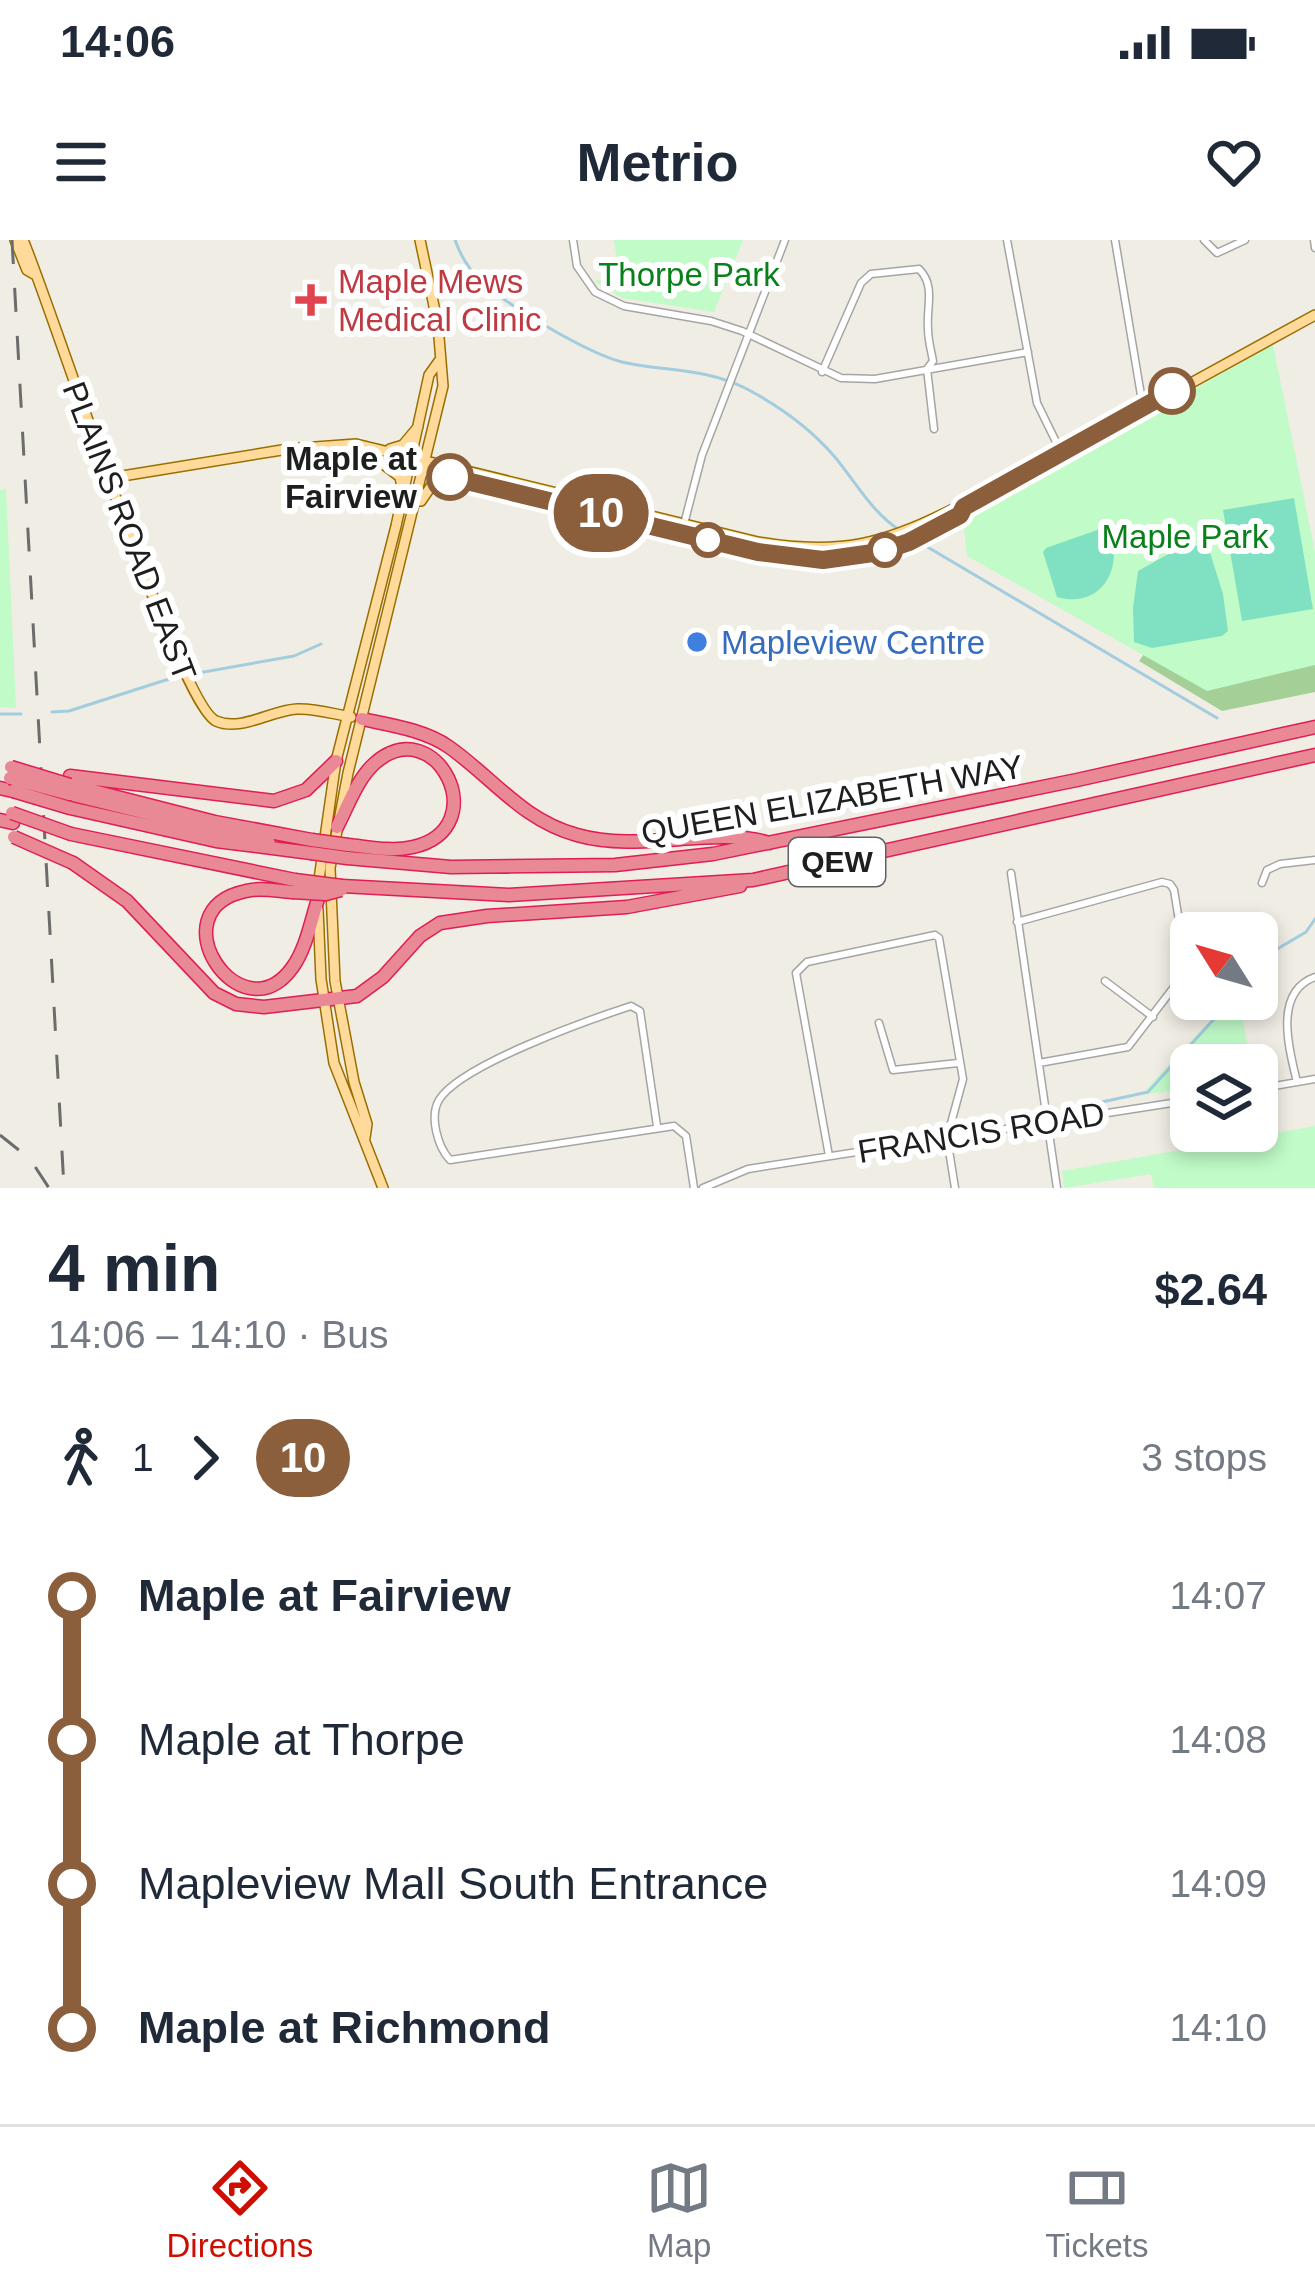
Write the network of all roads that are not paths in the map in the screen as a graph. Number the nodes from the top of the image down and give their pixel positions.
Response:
1 (19, 240) edge
2 (420, 240) edge
3 (573, 240) edge
4 (785, 240) edge
5 (1007, 240) edge
6 (1115, 240) edge
7 (1204, 240) edge
8 (1245, 240) edge
9 (1315, 315) edge
10 (749, 334) junction
11 (1028, 352) junction
12 (439, 362) junction
13 (927, 369) junction
14 (822, 372) junction
15 (1143, 407) junction
16 (421, 423) junction
17 (435, 425) junction
18 (934, 429) dead end
19 (1061, 452) junction
20 (376, 453) junction
21 (412, 462) junction
22 (425, 465) junction
23 (460, 474) junction
24 (110, 478) junction
25 (964, 507) junction
26 (400, 513) junction
27 (682, 528) junction
28 (906, 536) junction
29 (406, 540) junction
30 (355, 718) junction
31 (1315, 727) edge
32 (1315, 754) edge
33 (335, 761) junction
34 (6, 777) edge
35 (70, 791) junction
36 (7, 823) edge
37 (337, 827) junction
38 (770, 844) junction
39 (311, 847) junction
40 (347, 852) junction
41 (1315, 860) edge
42 (1010, 873) dead end
43 (752, 880) junction
44 (1262, 883) dead end
45 (294, 886) junction
46 (318, 899) junction
47 (1017, 922) junction
48 (1315, 976) edge
49 (1105, 981) dead end
50 (332, 1002) junction
51 (1153, 1017) junction
52 (879, 1023) dead end
53 (959, 1063) junction
54 (1039, 1063) junction
55 (1315, 1079) edge
56 (1297, 1082) junction
57 (1278, 1085) edge
58 (1170, 1103) edge
59 (1047, 1123) junction
60 (657, 1126) junction
61 (947, 1138) junction
62 (829, 1156) junction
63 (383, 1188) edge
64 (698, 1188) edge
65 (955, 1188) edge
66 (1057, 1188) edge

1 - 24 main road, PLAINS ROAD EAST
2 - 12 main road
3 - 10 street
4 - 10 street
5 - 11 street
6 - 15 street
7 - 8 street
9 - 15 main road
10 - 14 street
10 - 27 street
11 - 13 street
11 - 19 street
12 - 16 main road
12 - 17 main road
13 - 14 street
13 - 14 street
13 - 18 street
15 - 19 main road
16 - 20 main road
16 - 21 main road
17 - 22 main road
17 - 23 main road
19 - 25 main road
20 - 21 main road
20 - 24 main road
20 - 26 main road
21 - 22 main road
21 - 26 main road
22 - 23 main road
22 - 29 main road
23 - 27 main road
23 - 29 main road
24 - 30 main road, PLAINS ROAD EAST
25 - 28 main road
25 - 28 main road
26 - 30 main road
27 - 28 main road
29 - 30 main road
30 - 33 main road
30 - 37 main road
30 - 38 highway
31 - 38 highway, QUEEN ELIZABETH WAY / QEW
32 - 43 highway, QUEEN ELIZABETH WAY / QEW
33 - 35 highway
33 - 46 main road
34 - 35 highway, bridge
34 - 35 highway, bridge
35 - 39 highway
35 - 39 highway
36 - 45 highway, QUEEN ELIZABETH WAY / QEW, bridge
36 - 50 highway, bridge
37 - 40 highway
37 - 50 main road
38 - 40 highway, QUEEN ELIZABETH WAY / QEW
39 - 40 highway, bridge
41 - 44 street
42 - 47 street
43 - 45 highway, QUEEN ELIZABETH WAY / QEW, bridge
43 - 50 highway
45 - 46 highway
46 - 50 main road
47 - 51 street
47 - 54 street
48 - 56 street
49 - 51 street
50 - 63 main road
51 - 54 street
52 - 53 street
53 - 61 street
53 - 62 street
54 - 59 street
55 - 56 street
56 - 57 street
58 - 59 street, FRANCIS ROAD
59 - 61 street, FRANCIS ROAD
59 - 66 street
60 - 60 street
60 - 64 street
61 - 62 street, FRANCIS ROAD
61 - 65 street
62 - 64 street, FRANCIS ROAD

